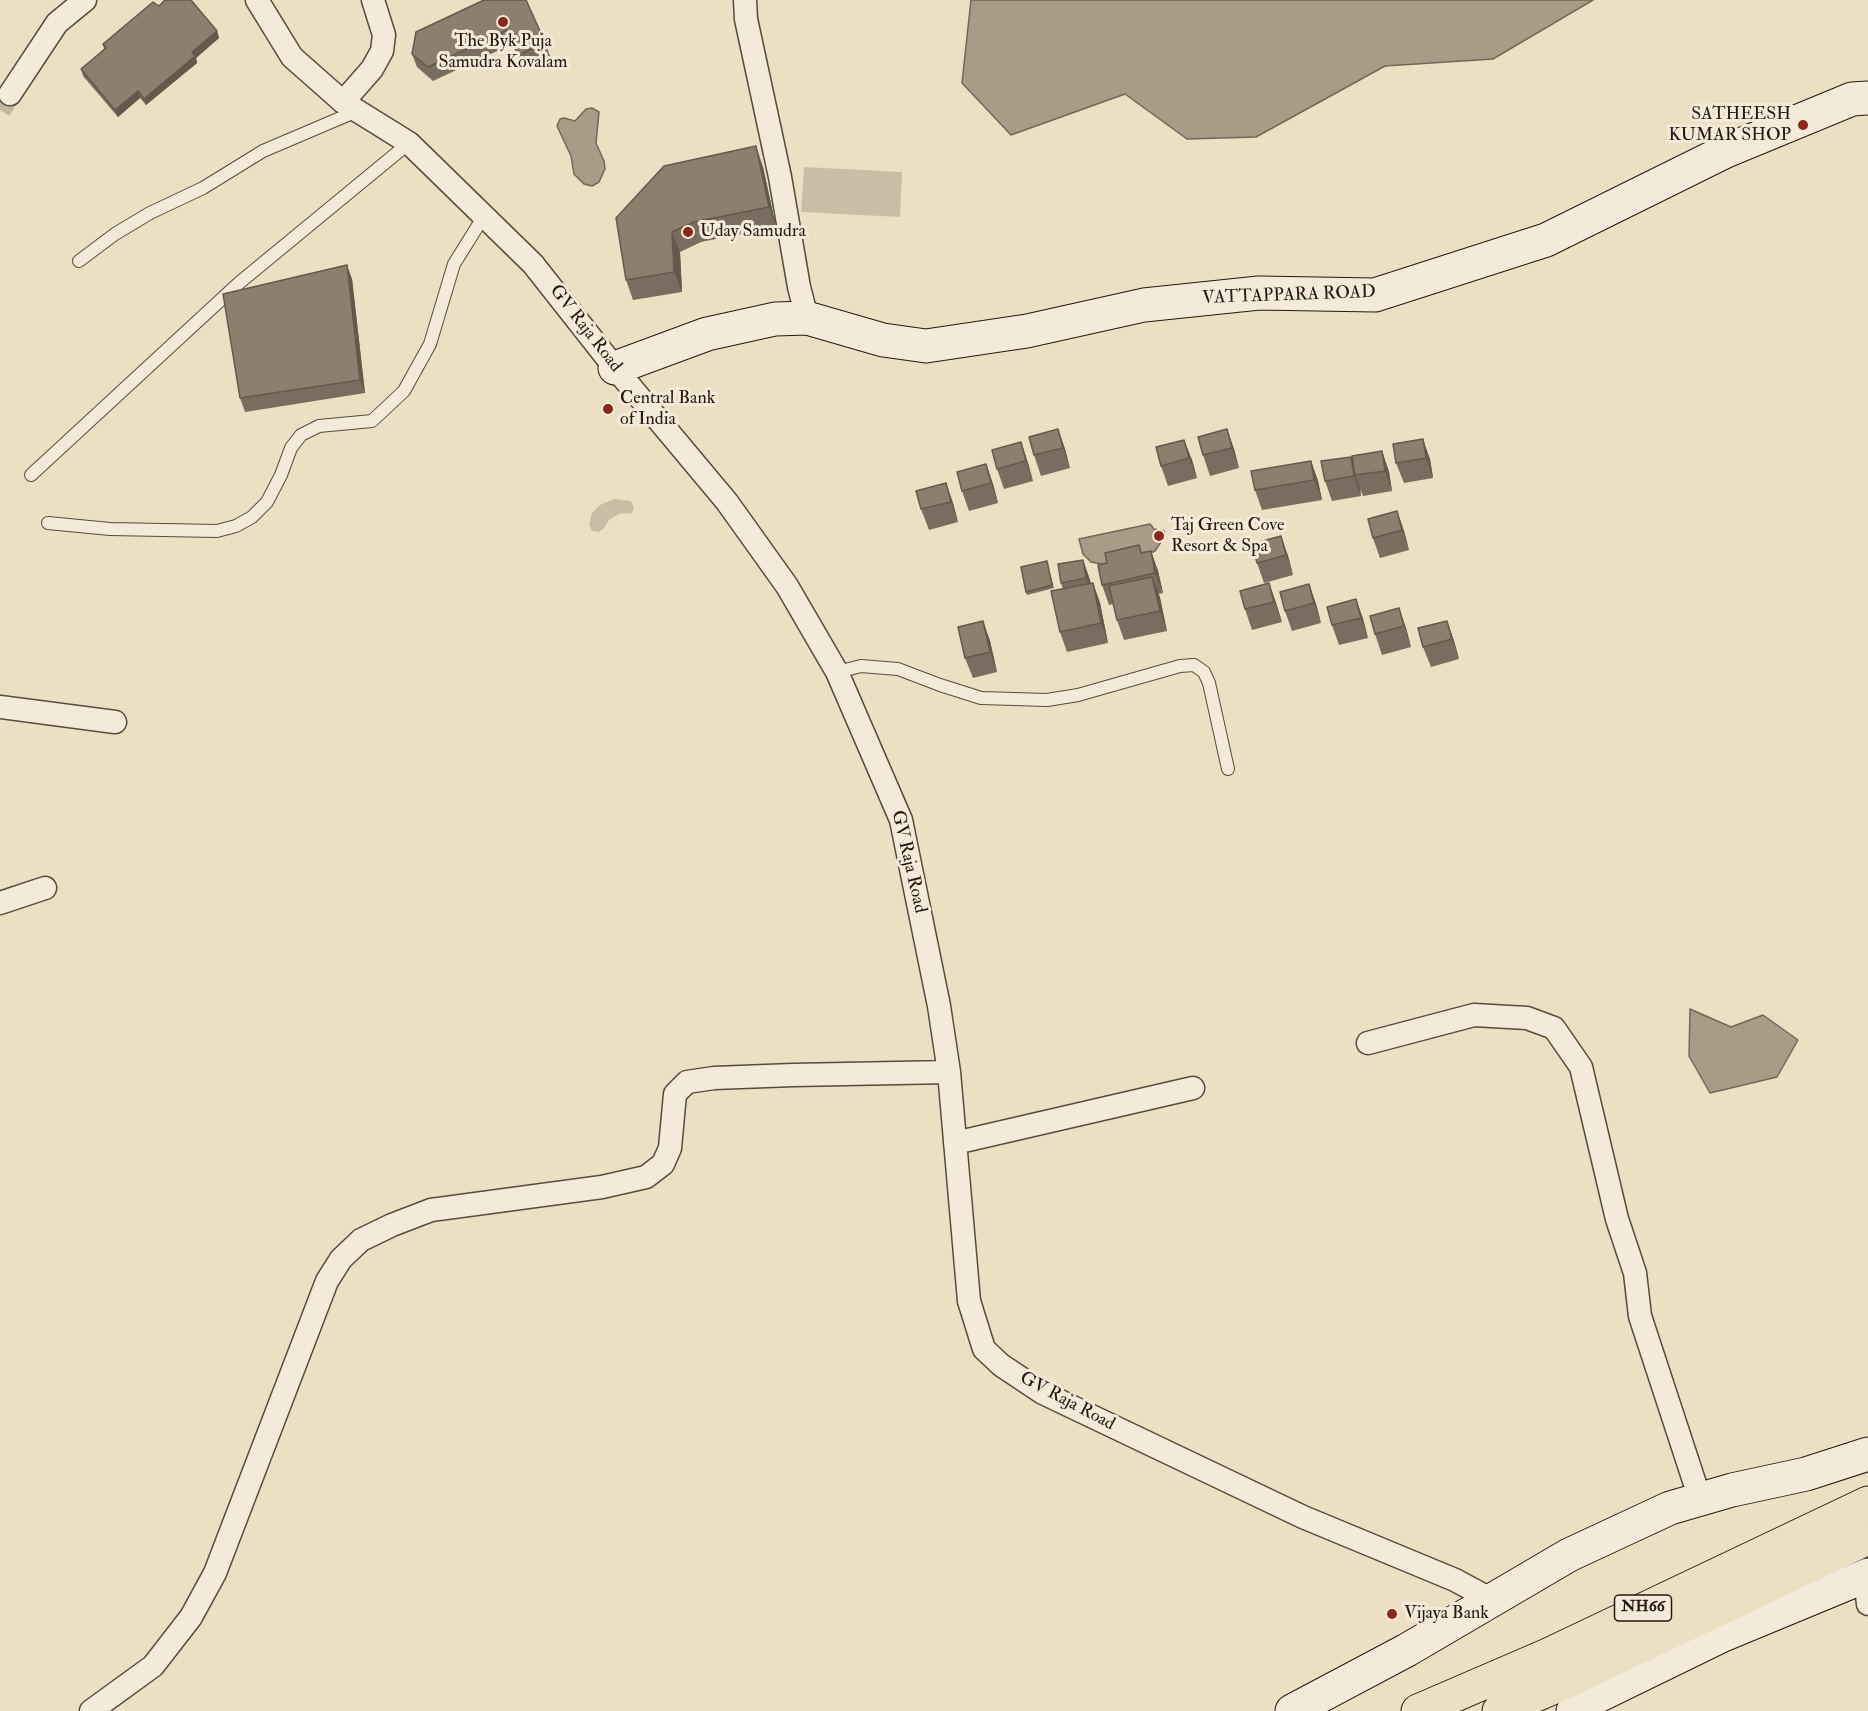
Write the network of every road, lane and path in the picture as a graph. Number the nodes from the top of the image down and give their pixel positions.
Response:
1 (85, 0) edge
2 (257, 0) edge
3 (373, 0) edge
4 (745, 0) edge
5 (10, 94) tunnel mouth
6 (1868, 98) edge
7 (350, 107) junction
8 (409, 143) junction
9 (484, 216) junction
10 (80, 261) dead end
11 (807, 318) junction
12 (615, 368) junction
13 (31, 475) dead end
14 (48, 523) dead end
15 (837, 672) junction
16 (0, 707) edge
17 (116, 722) dead end
18 (1228, 769) dead end
19 (45, 888) dead end
20 (0, 903) edge
21 (1368, 1043) dead end
22 (949, 1072) junction
23 (1193, 1088) dead end
24 (955, 1143) junction
25 (1868, 1454) edge
26 (1700, 1499) junction
27 (1868, 1503) edge
28 (1868, 1538) edge
29 (1867, 1585) edge
30 (1492, 1600) junction
31 (1577, 1691) edge
32 (91, 1711) edge
33 (1292, 1711) edge
34 (1418, 1711) edge
35 (1499, 1711) edge

1 - 5 street
2 - 7 street, GV Raja Road
3 - 7 street
4 - 11 street
6 - 11 street, VATTAPPARA ROAD
7 - 8 street, GV Raja Road
7 - 10 lane
8 - 9 street, GV Raja Road
8 - 13 lane
9 - 12 street, GV Raja Road
9 - 14 lane
11 - 12 street, VATTAPPARA ROAD
12 - 15 street, GV Raja Road
15 - 18 lane
15 - 22 street, GV Raja Road
16 - 17 street
19 - 20 street
21 - 26 street
22 - 24 street, GV Raja Road
22 - 32 street
23 - 24 street
24 - 30 street, GV Raja Road
25 - 26 street
26 - 30 street
27 - 31 highway, NH66
28 - 31 highway, NH66
29 - 31 street
30 - 33 street
31 - 34 highway, NH66
31 - 35 highway, NH66

